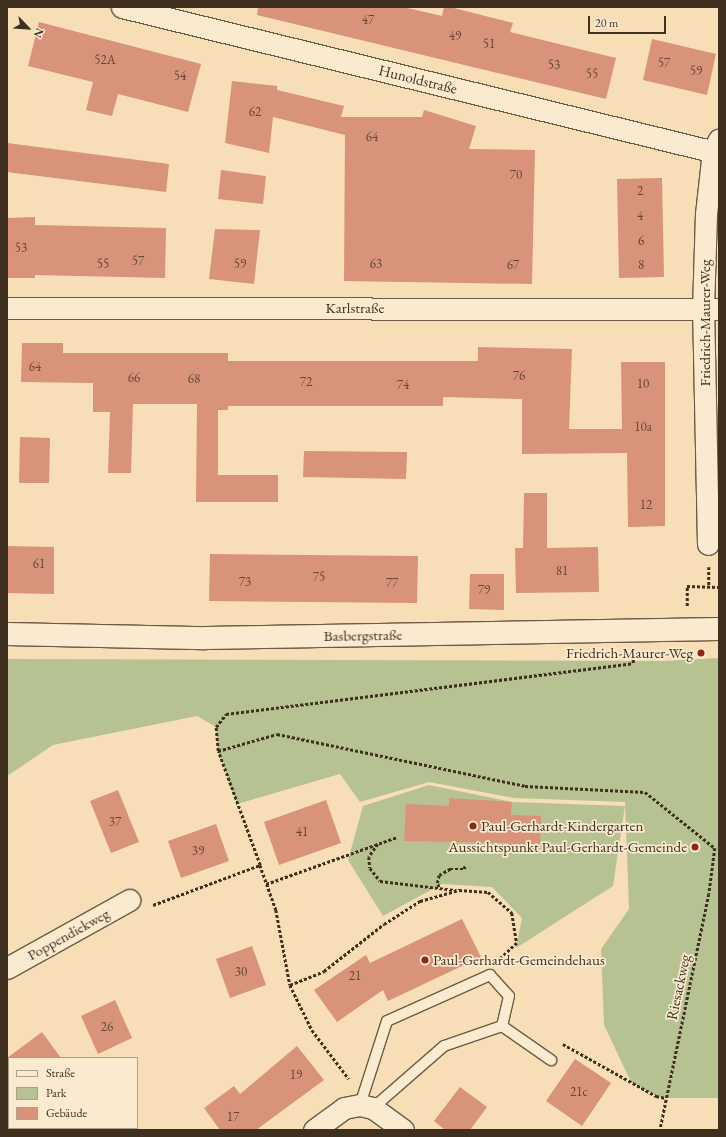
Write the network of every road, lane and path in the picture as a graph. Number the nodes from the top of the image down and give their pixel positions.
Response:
1 (122, 7) edge
2 (717, 147) edge
3 (7, 308) edge
4 (711, 309) edge
5 (708, 544) dead end
6 (687, 586) dead end
7 (719, 587) edge
8 (719, 629) edge
9 (634, 631) junction
10 (7, 634) edge
11 (218, 751) junction
12 (397, 837) dead end
13 (378, 844) junction
14 (260, 865) junction
15 (465, 865) dead end
16 (266, 884) junction
17 (440, 888) junction
18 (459, 890) junction
19 (129, 900) joint
20 (7, 968) edge
21 (490, 975) junction
22 (290, 985) junction
23 (502, 1026) junction
24 (551, 1060) joint
25 (350, 1081) dead end
26 (666, 1098) junction
27 (367, 1106) junction
28 (314, 1130) edge
29 (403, 1130) edge
30 (660, 1130) edge

1 - 2 street, Hunoldstraße
2 - 4 street, Friedrich-Maurer-Weg
3 - 4 street, Karlstraße
4 - 5 street, Friedrich-Maurer-Weg
6 - 7 path
8 - 9 main road, Basbergstraße
9 - 10 main road, Basbergstraße
9 - 11 path
11 - 14 path
11 - 26 path, Riesackweg
12 - 13 path
13 - 16 path
13 - 17 path
14 - 16 path
14 - 19 path
15 - 17 path
16 - 22 path
17 - 18 path
18 - 21 path
18 - 22 path
19 - 20 street, Poppendiekweg
21 - 23 lane
21 - 27 lane
22 - 25 path
23 - 24 lane
23 - 27 lane
24 - 26 path
26 - 30 path, Riesackweg
27 - 28 street
27 - 29 street

